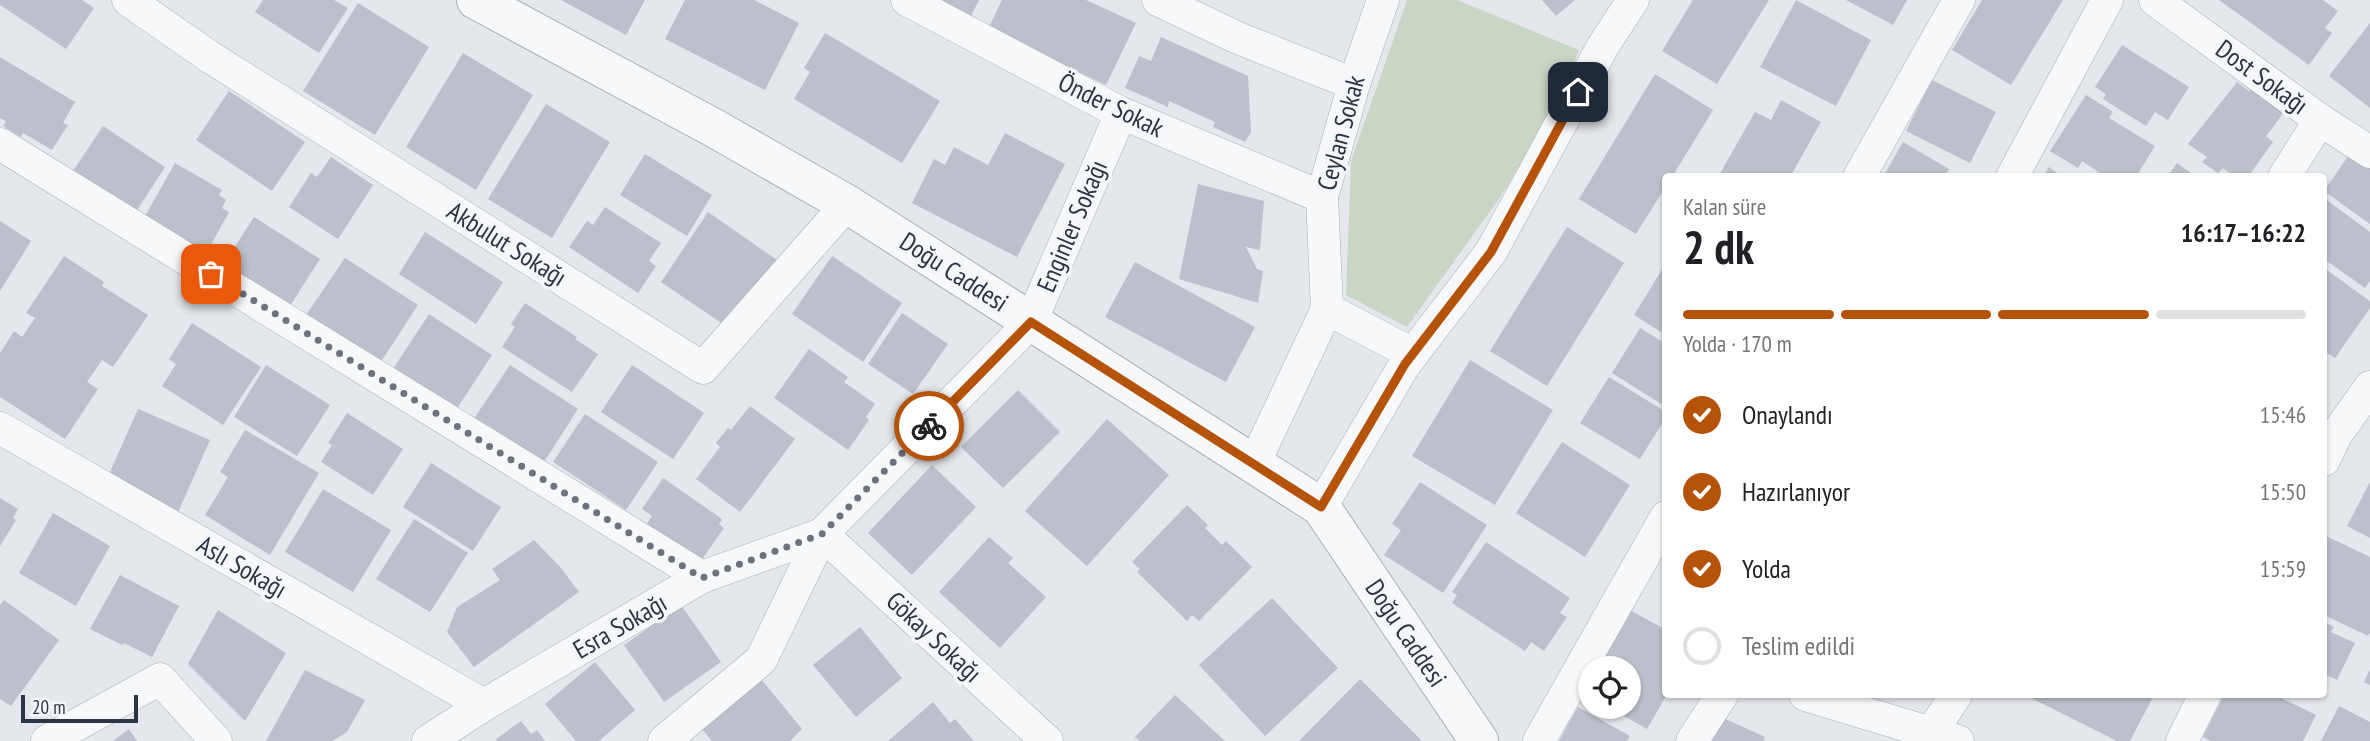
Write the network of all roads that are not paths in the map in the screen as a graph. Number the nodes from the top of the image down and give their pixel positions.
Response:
1 (128, 0) edge
2 (477, 0) edge
3 (906, 0) edge
4 (1158, 0) edge
5 (1383, 0) edge
6 (1633, 0) edge
7 (1959, 0) edge
8 (2106, 0) edge
9 (2155, 0) edge
10 (1354, 83) junction
11 (1121, 113) junction
12 (2320, 120) junction
13 (0, 144) edge
14 (2370, 152) edge
15 (1861, 173) edge
16 (2014, 173) edge
17 (2287, 173) edge
18 (1322, 197) junction
19 (847, 204) junction
20 (1327, 309) junction
21 (1031, 322) junction
22 (1413, 354) junction
23 (2370, 387) edge
24 (0, 428) edge
25 (2327, 454) edge
26 (1254, 464) junction
27 (1321, 507) junction
28 (1662, 524) edge
29 (822, 534) junction
30 (702, 578) junction
31 (1720, 698) edge
32 (1815, 698) edge
33 (1955, 698) edge
34 (2204, 698) edge
35 (484, 705) junction
36 (1945, 737) edge
37 (47, 741) edge
38 (215, 741) edge
39 (428, 741) edge
40 (664, 741) edge
41 (1047, 741) edge
42 (1479, 741) edge
43 (1539, 741) edge
44 (1692, 741) edge
45 (2182, 741) edge

1 - 19 street, Akbulut Sokağı
2 - 19 street, Doğu Caddesi
3 - 11 street, Önder Sokak
4 - 10 street
5 - 10 street, Ceylan Sokak
6 - 22 street
7 - 15 street
8 - 16 street
9 - 12 street, Dost Sokağı
10 - 18 street, Ceylan Sokak
11 - 18 street, Önder Sokak
11 - 21 street, Enginler Sokağı
12 - 14 street, Dost Sokağı
12 - 17 street
13 - 30 street
18 - 20 street, Ceylan Sokak
19 - 21 street, Doğu Caddesi
20 - 22 street
20 - 26 street, Ceylan Sokak
21 - 26 street, Doğu Caddesi
21 - 29 street, Enginler Sokağı
22 - 27 street
23 - 25 street
24 - 35 street, Aslı Sokağı
26 - 27 street, Doğu Caddesi
27 - 42 street, Doğu Caddesi
28 - 43 street
29 - 30 street, Esra Sokağı
29 - 40 street, Enginler Sokağı
29 - 41 street, Gökay Sokağı
30 - 35 street, Esra Sokağı
31 - 44 street
32 - 36 street
33 - 36 street
34 - 45 street
35 - 39 street, Esra Sokağı
37 - 38 street

